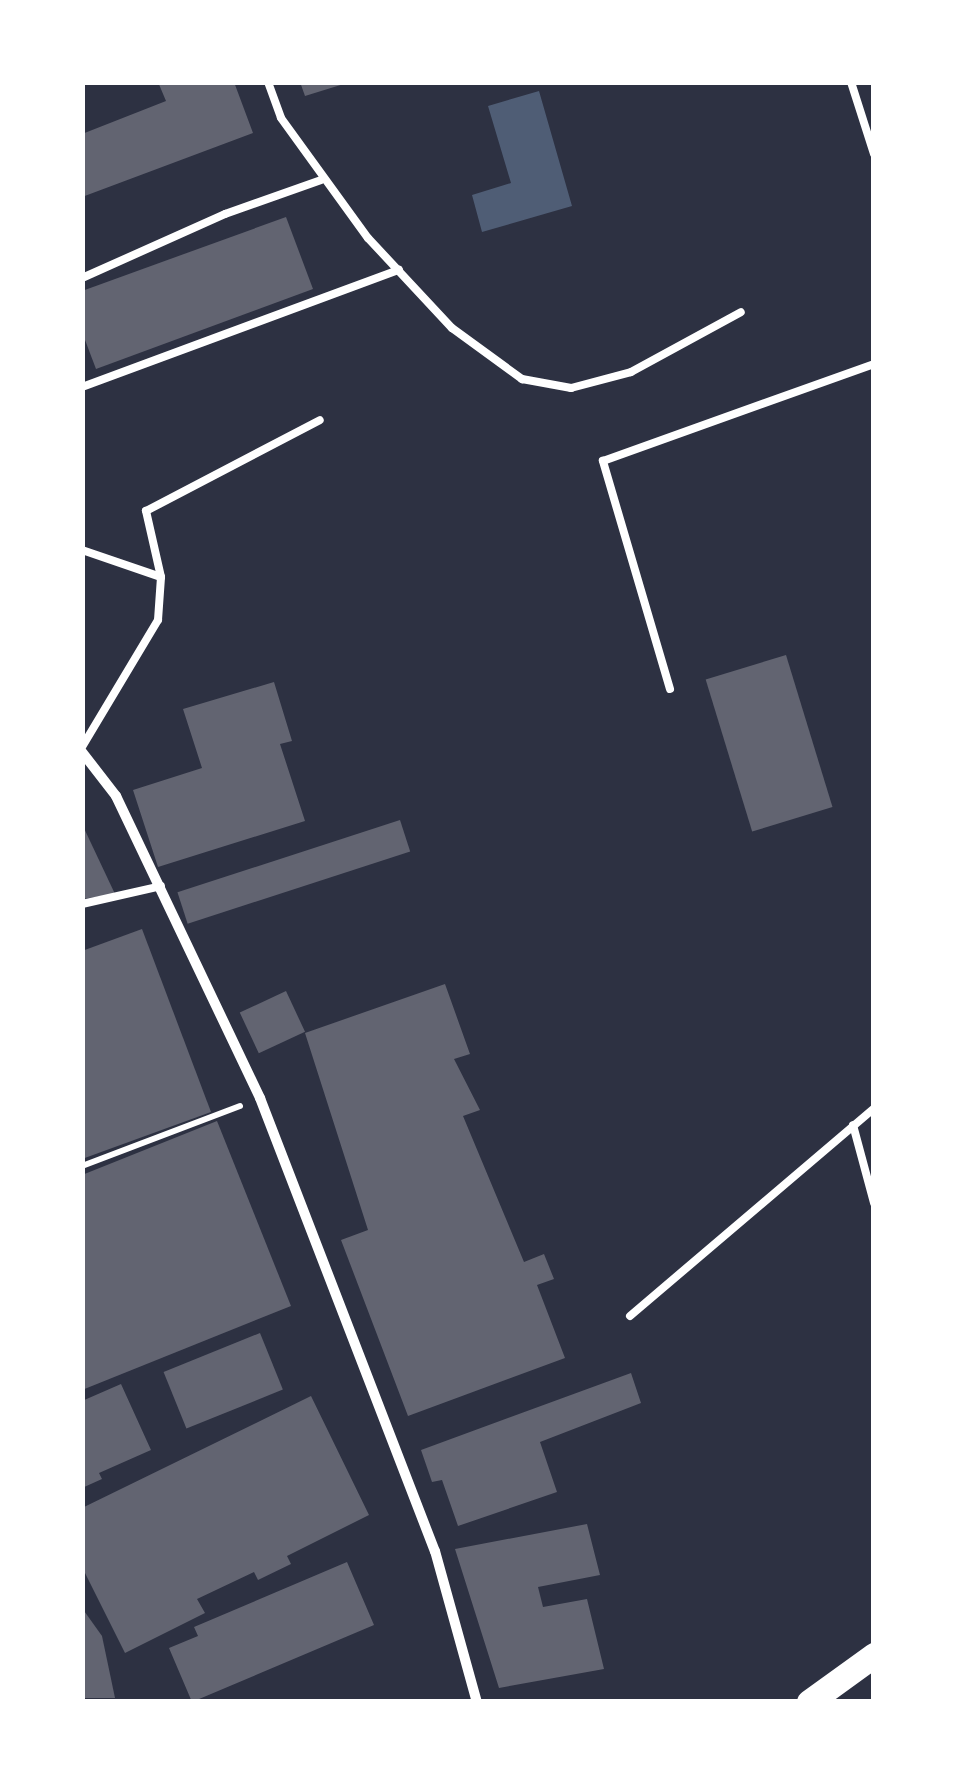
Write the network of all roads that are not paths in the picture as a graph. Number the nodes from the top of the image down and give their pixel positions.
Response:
1 (268, 82) edge
2 (851, 82) edge
3 (874, 154) edge
4 (322, 180) junction
5 (398, 270) junction
6 (82, 278) edge
7 (741, 312) dead end
8 (874, 364) edge
9 (82, 388) edge
10 (320, 420) dead end
11 (82, 550) edge
12 (161, 577) junction
13 (670, 689) dead end
14 (82, 749) edge
15 (160, 886) junction
16 (82, 904) edge
17 (874, 1108) edge
18 (852, 1126) junction
19 (874, 1203) edge
20 (630, 1316) dead end
21 (874, 1655) edge
22 (476, 1702) edge
23 (809, 1702) edge

1 - 4 lane
2 - 3 lane
4 - 5 lane
4 - 6 lane
5 - 7 lane
5 - 9 lane
8 - 13 lane
10 - 12 lane
11 - 12 lane
12 - 14 lane
14 - 15 street
15 - 16 lane
15 - 22 street
17 - 18 lane
18 - 19 lane
18 - 20 lane
21 - 23 main road

